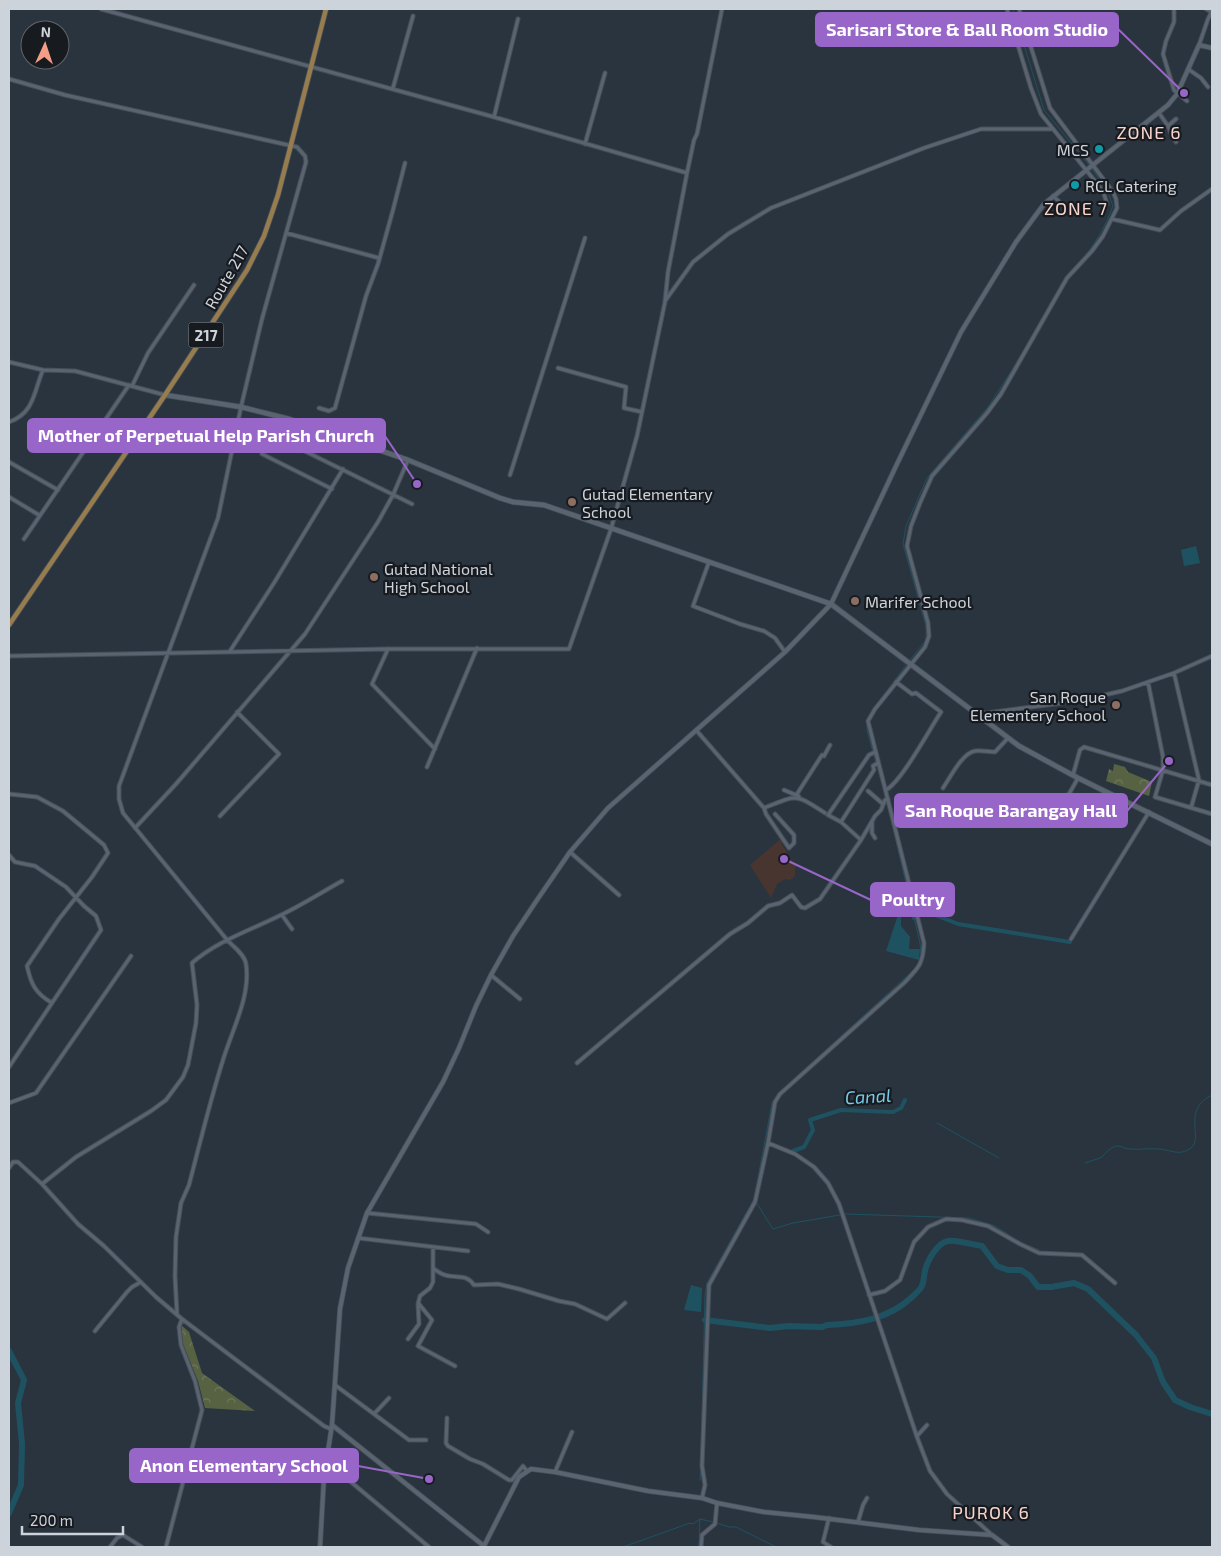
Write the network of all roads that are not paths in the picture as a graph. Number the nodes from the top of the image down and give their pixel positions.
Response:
1 (101, 9) edge
2 (326, 9) edge
3 (722, 9) edge
4 (1007, 9) edge
5 (1019, 9) edge
6 (1174, 9) edge
7 (1206, 9) edge
8 (1212, 11) edge
9 (413, 16) dead end
10 (518, 19) dead end
11 (1199, 45) junction
12 (1212, 48) edge
13 (312, 66) junction
14 (1188, 69) junction
15 (605, 73) dead end
16 (9, 79) edge
17 (1208, 87) dead end
18 (393, 88) junction
19 (1177, 94) junction
20 (1187, 100) dead end
21 (1159, 113) junction
22 (494, 116) junction
23 (1176, 119) dead end
24 (1168, 126) junction
25 (1052, 129) junction
26 (1176, 142) dead end
27 (585, 144) junction
28 (292, 146) junction
29 (405, 163) dead end
30 (1090, 167) junction
31 (687, 173) junction
32 (1212, 190) edge
33 (1054, 196) junction
34 (1107, 204) dead end
35 (1071, 212) dead end
36 (1112, 219) junction
37 (286, 233) junction
38 (585, 238) dead end
39 (379, 258) junction
40 (194, 284) dead end
41 (665, 302) junction
42 (9, 362) edge
43 (558, 368) dead end
44 (43, 370) junction
45 (130, 386) junction
46 (165, 396) junction
47 (242, 407) junction
48 (319, 408) dead end
49 (642, 412) junction
50 (9, 422) edge
51 (256, 427) dead end
52 (262, 454) dead end
53 (408, 460) junction
54 (9, 462) edge
55 (343, 469) junction
56 (510, 475) dead end
57 (332, 488) junction
58 (58, 490) junction
59 (393, 495) junction
60 (9, 496) edge
61 (412, 504) dead end
62 (39, 516) junction
63 (611, 529) junction
64 (24, 539) dead end
65 (709, 562) junction
66 (831, 604) junction
67 (9, 625) edge
68 (477, 648) junction
69 (388, 649) junction
70 (229, 651) junction
71 (292, 651) junction
72 (168, 652) junction
73 (784, 652) junction
74 (9, 656) edge
75 (1212, 656) edge
76 (910, 663) junction
77 (1174, 673) junction
78 (896, 682) junction
79 (1148, 682) junction
80 (237, 712) junction
81 (979, 714) junction
82 (696, 730) junction
83 (1008, 737) junction
84 (830, 745) dead end
85 (434, 749) junction
86 (875, 752) junction
87 (878, 763) junction
88 (427, 767) dead end
89 (1163, 770) junction
90 (1076, 776) junction
91 (1199, 780) junction
92 (1212, 785) edge
93 (943, 788) dead end
94 (784, 790) dead end
95 (886, 790) junction
96 (868, 791) dead end
97 (9, 794) edge
98 (799, 797) junction
99 (888, 799) junction
100 (883, 804) junction
101 (764, 808) junction
102 (1191, 808) junction
103 (1149, 812) junction
104 (825, 813) dead end
105 (775, 814) dead end
106 (1045, 814) dead end
107 (1212, 814) edge
108 (220, 816) dead end
109 (841, 822) junction
110 (871, 822) junction
111 (135, 828) junction
112 (875, 838) dead end
113 (861, 840) junction
114 (1212, 844) edge
115 (570, 852) junction
116 (9, 855) edge
117 (342, 881) dead end
118 (619, 895) dead end
119 (75, 897) junction
120 (282, 915) junction
121 (292, 929) dead end
122 (1071, 939) dead end
123 (228, 941) junction
124 (131, 956) dead end
125 (491, 975) junction
126 (520, 999) dead end
127 (52, 1003) junction
128 (577, 1063) dead end
129 (9, 1067) edge
130 (9, 1103) edge
131 (768, 1143) junction
132 (9, 1168) edge
133 (42, 1184) junction
134 (367, 1213) junction
135 (488, 1232) dead end
136 (358, 1238) junction
137 (433, 1247) junction
138 (468, 1250) dead end
139 (434, 1269) junction
140 (141, 1282) junction
141 (1114, 1283) dead end
142 (869, 1295) junction
143 (625, 1303) dead end
144 (418, 1304) junction
145 (176, 1312) junction
146 (182, 1319) junction
147 (95, 1331) dead end
148 (408, 1339) dead end
149 (455, 1366) dead end
150 (334, 1385) junction
151 (389, 1398) dead end
152 (374, 1414) junction
153 (447, 1418) dead end
154 (927, 1425) dead end
155 (332, 1427) junction
156 (572, 1432) dead end
157 (917, 1437) junction
158 (426, 1440) dead end
159 (327, 1462) junction
160 (527, 1471) junction
161 (555, 1472) junction
162 (702, 1498) junction
163 (867, 1498) dead end
164 (717, 1503) junction
165 (829, 1518) junction
166 (858, 1522) junction
167 (992, 1535) junction
168 (483, 1546) edge
169 (110, 1547) edge
170 (142, 1547) edge
171 (166, 1547) edge
172 (320, 1547) edge
173 (429, 1547) edge
174 (701, 1547) edge
175 (831, 1547) edge
176 (1008, 1547) edge

1 - 13 street
2 - 13 main road, Route 217 / 217
3 - 31 street
4 - 25 street
5 - 30 street
6 - 19 street
7 - 8 street
8 - 11 street
9 - 18 street
10 - 22 street
11 - 12 street
11 - 14 street
13 - 18 street
13 - 28 main road, Route 217 / 217
14 - 17 street
14 - 19 street
15 - 27 street
16 - 28 street
18 - 22 street
19 - 20 street
19 - 21 street
21 - 24 street
21 - 30 street
22 - 27 street
23 - 24 street
24 - 26 street
25 - 30 street
25 - 41 street
27 - 31 street
28 - 37 street
28 - 46 main road, Route 217 / 217
29 - 39 street
30 - 33 street
30 - 34 street
30 - 36 street
31 - 41 street
32 - 36 street
33 - 35 street
33 - 66 street
36 - 76 street
37 - 39 street
37 - 47 street
38 - 56 street
39 - 48 street
40 - 45 street
41 - 49 street
42 - 44 street
43 - 49 street
44 - 45 street
44 - 50 street
45 - 46 street
45 - 58 street
46 - 47 main road
46 - 67 main road, Route 217 / 217
47 - 53 main road
47 - 72 street
49 - 63 street
51 - 55 street
52 - 57 street
53 - 59 street
53 - 63 main road
54 - 58 street
55 - 57 street
55 - 59 street
57 - 70 street
58 - 62 street
59 - 61 street
59 - 71 street
60 - 62 street
62 - 64 street
63 - 65 main road
63 - 68 street
65 - 66 main road
65 - 73 street
66 - 73 street
66 - 76 main road
68 - 69 street
68 - 85 street
69 - 71 street
69 - 85 street
70 - 71 street
70 - 72 street
71 - 80 street
72 - 74 street
72 - 111 street
73 - 82 street
75 - 77 street
76 - 78 street
76 - 81 main road
77 - 79 street
77 - 91 street
78 - 86 street
78 - 95 street
79 - 81 street
79 - 89 street
80 - 108 street
80 - 111 street
81 - 83 main road
82 - 101 street
82 - 115 street
83 - 90 main road
83 - 93 street
84 - 98 street
85 - 88 street
86 - 87 street
86 - 109 street
87 - 95 street
87 - 109 street
89 - 90 street
89 - 91 street
89 - 102 street
90 - 103 main road
90 - 106 street
91 - 92 street
91 - 102 street
94 - 98 street
95 - 99 street
96 - 100 street
97 - 119 street
98 - 101 street
98 - 104 street
99 - 100 street
99 - 131 street
100 - 110 street
101 - 105 street
102 - 107 street
103 - 114 main road
103 - 122 street
109 - 113 street
110 - 112 street
110 - 113 street
111 - 123 street
113 - 128 street
115 - 118 street
115 - 125 street
116 - 119 street
117 - 120 street
119 - 127 street
119 - 127 street
120 - 121 street
120 - 123 street
123 - 133 street
123 - 145 street
124 - 130 street
125 - 126 street
125 - 134 street
127 - 129 street
131 - 142 street
131 - 162 street
132 - 133 street
133 - 140 street
134 - 135 street
134 - 136 street
136 - 137 street
136 - 150 street
137 - 138 street
137 - 139 street
139 - 143 street
139 - 144 street
140 - 145 street
140 - 147 street
141 - 142 street
142 - 157 street
144 - 148 street
144 - 149 street
145 - 146 street
146 - 155 street
146 - 171 street
150 - 152 street
150 - 155 street
151 - 152 street
152 - 158 street
153 - 160 street
154 - 157 street
155 - 159 street
155 - 168 street
156 - 161 street
157 - 167 street
159 - 172 street
159 - 173 street
160 - 161 street
160 - 168 street
161 - 162 street
162 - 164 street
163 - 166 street
164 - 165 street
164 - 174 street
165 - 166 street
165 - 175 street
166 - 167 street
167 - 176 street
169 - 170 street

